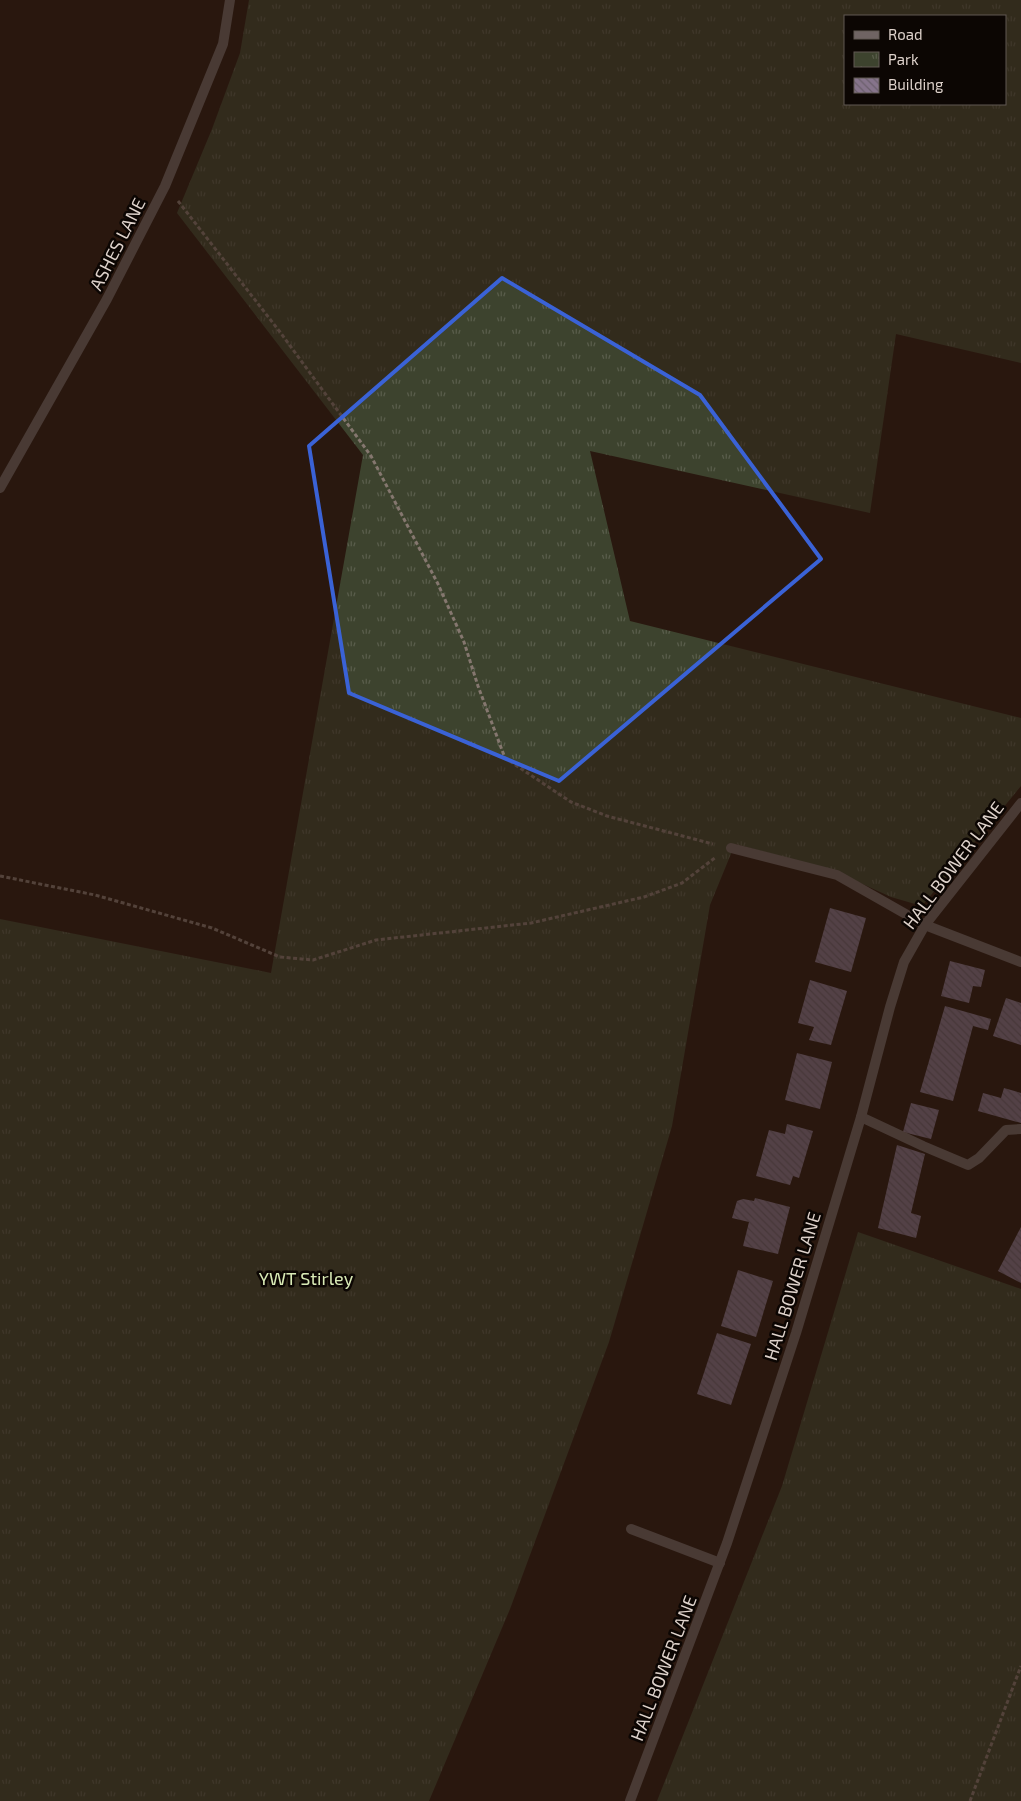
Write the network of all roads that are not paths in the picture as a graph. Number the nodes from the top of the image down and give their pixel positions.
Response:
1 (230, 0) edge
2 (0, 488) edge
3 (1021, 803) edge
4 (730, 848) road end
5 (925, 925) junction
6 (1021, 962) edge
7 (861, 1117) junction
8 (1021, 1129) edge
9 (631, 1529) dead end
10 (720, 1563) junction
11 (630, 1801) edge

1 - 2 street, ASHES LANE
3 - 5 street, HALL BOWER LANE
4 - 5 street
5 - 6 street
5 - 7 street, HALL BOWER LANE
7 - 8 street
7 - 10 street, HALL BOWER LANE
9 - 10 street
10 - 11 street, HALL BOWER LANE

